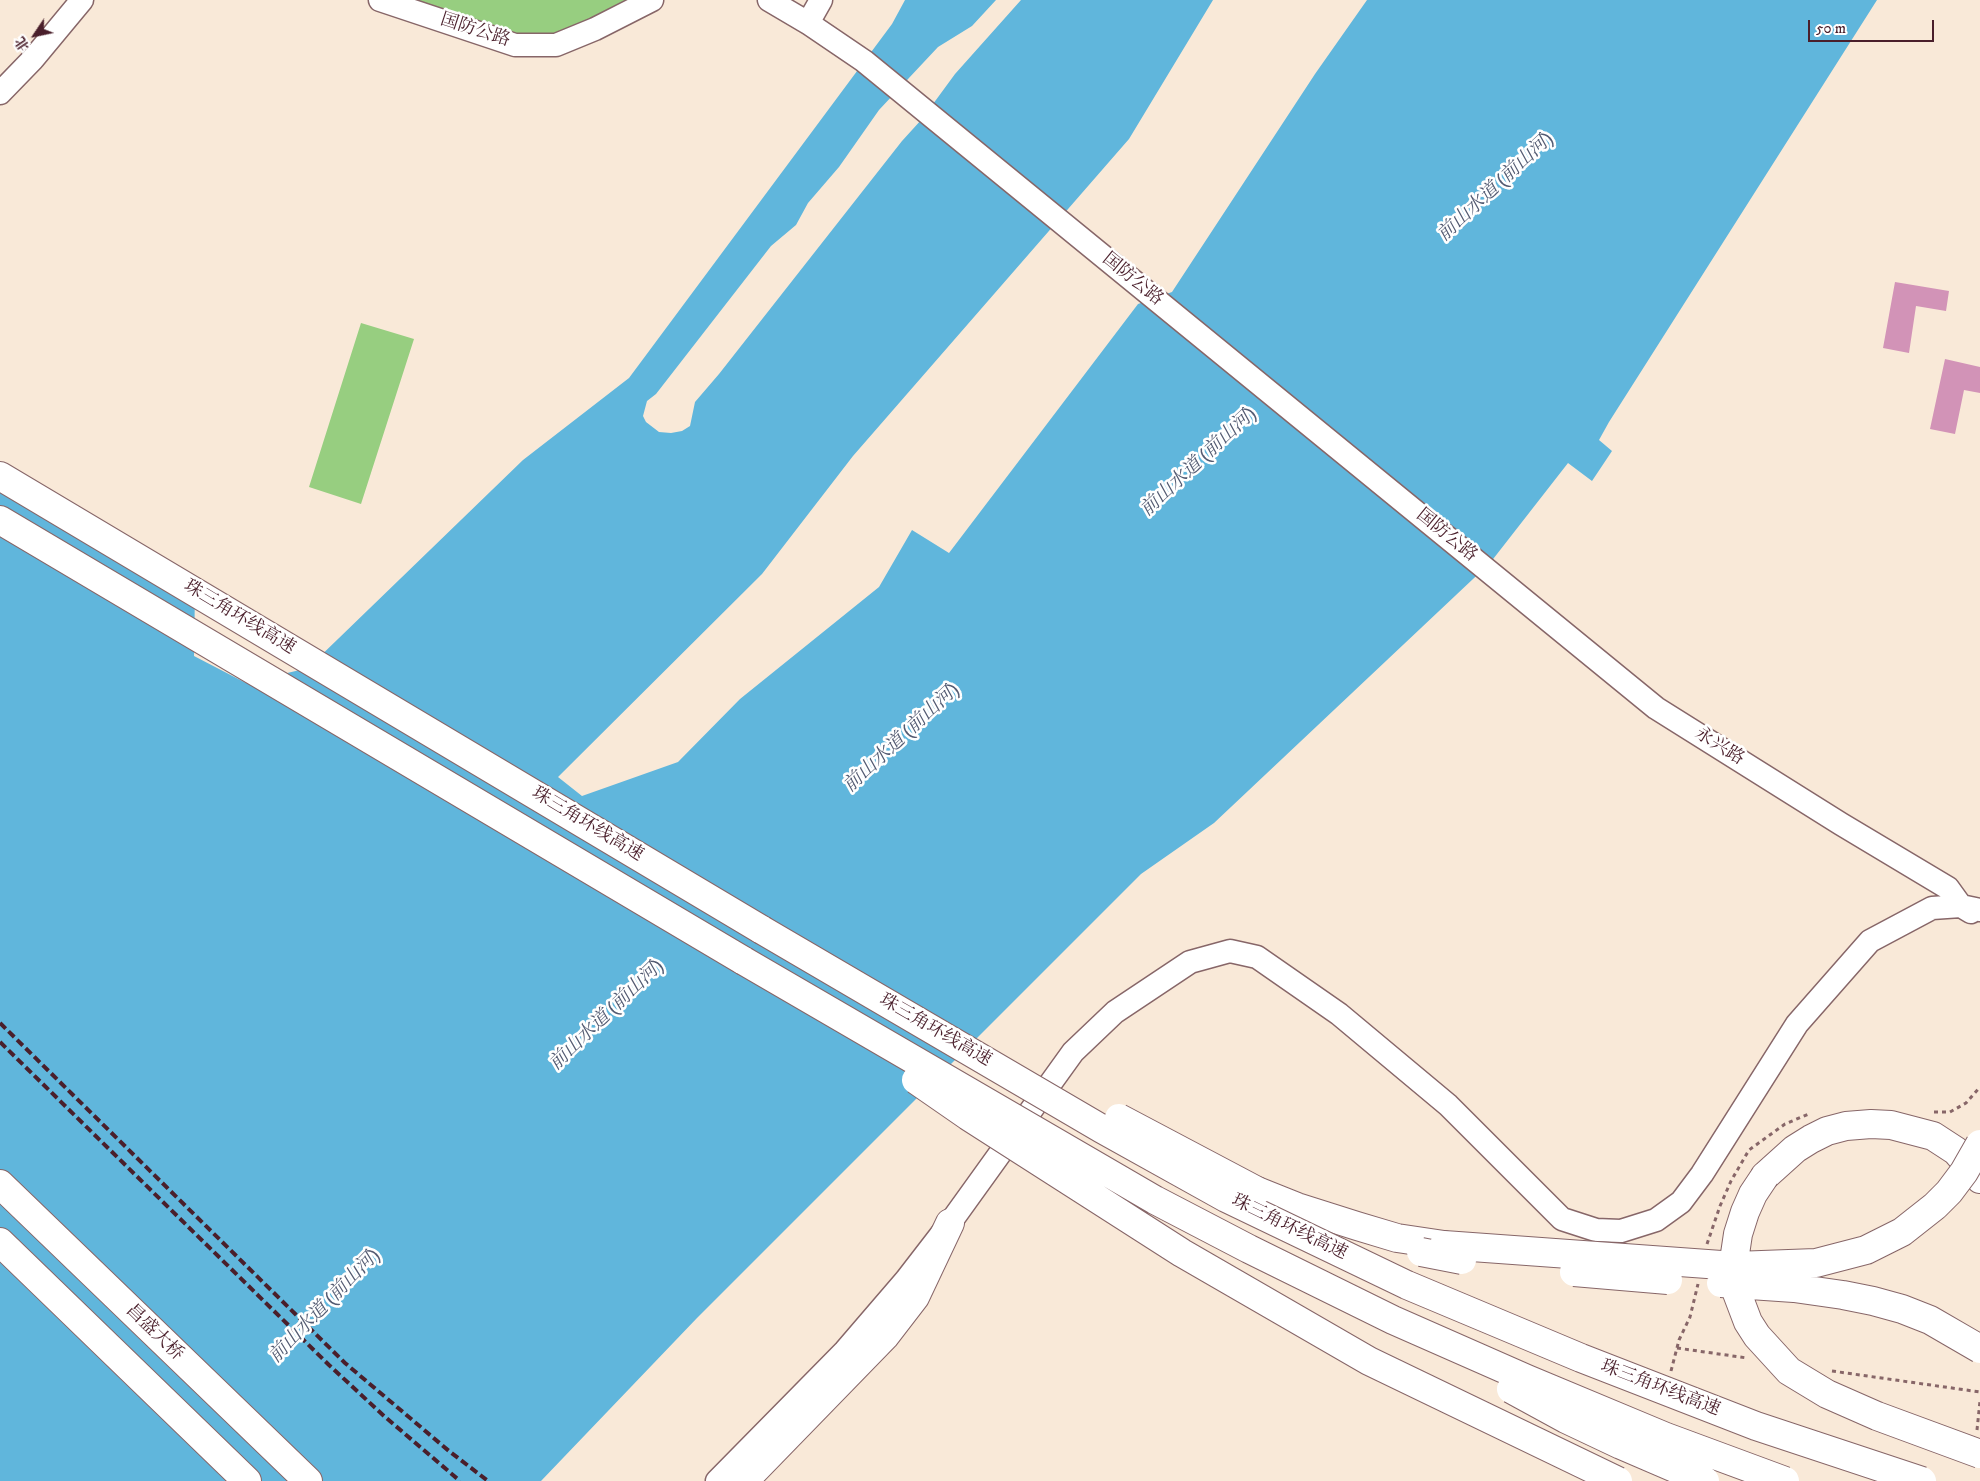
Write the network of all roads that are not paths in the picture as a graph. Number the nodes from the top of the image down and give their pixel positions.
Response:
1 (82, 0) edge
2 (380, 0) edge
3 (652, 0) edge
4 (769, 0) edge
5 (821, 0) edge
6 (808, 23) junction
7 (0, 93) edge
8 (0, 476) edge
9 (0, 520) edge
10 (1488, 570) joint
11 (1974, 911) edge
12 (762, 930) junction
13 (744, 961) junction
14 (1980, 1144) edge
15 (1980, 1179) edge
16 (0, 1184) edge
17 (1257, 1191) junction
18 (950, 1223) junction
19 (0, 1242) edge
20 (1323, 1286) junction
21 (1980, 1348) edge
22 (1980, 1454) edge
23 (247, 1481) edge
24 (308, 1481) edge
25 (717, 1481) edge
26 (744, 1481) edge
27 (1618, 1481) edge
28 (1705, 1481) edge
29 (1785, 1481) edge
30 (1922, 1481) edge

1 - 7 street
2 - 3 street, 国防公路
4 - 6 street, 国防公路
5 - 6 street
6 - 10 street, 国防公路
8 - 12 main road, 珠三角环线高速
9 - 13 main road, 珠三角环线高速
10 - 11 street, 永兴路
11 - 18 street
12 - 17 main road, bridge
12 - 30 main road, 珠三角环线高速, bridge
13 - 20 main road, 珠三角环线高速, bridge
13 - 27 main road, bridge
14 - 17 main road, bridge
15 - 22 main road, bridge
16 - 24 main road, 昌盛大桥
17 - 21 main road, bridge
18 - 25 street
18 - 26 main road
19 - 23 main road
20 - 28 main road, bridge
20 - 29 main road, 珠三角环线高速, bridge

